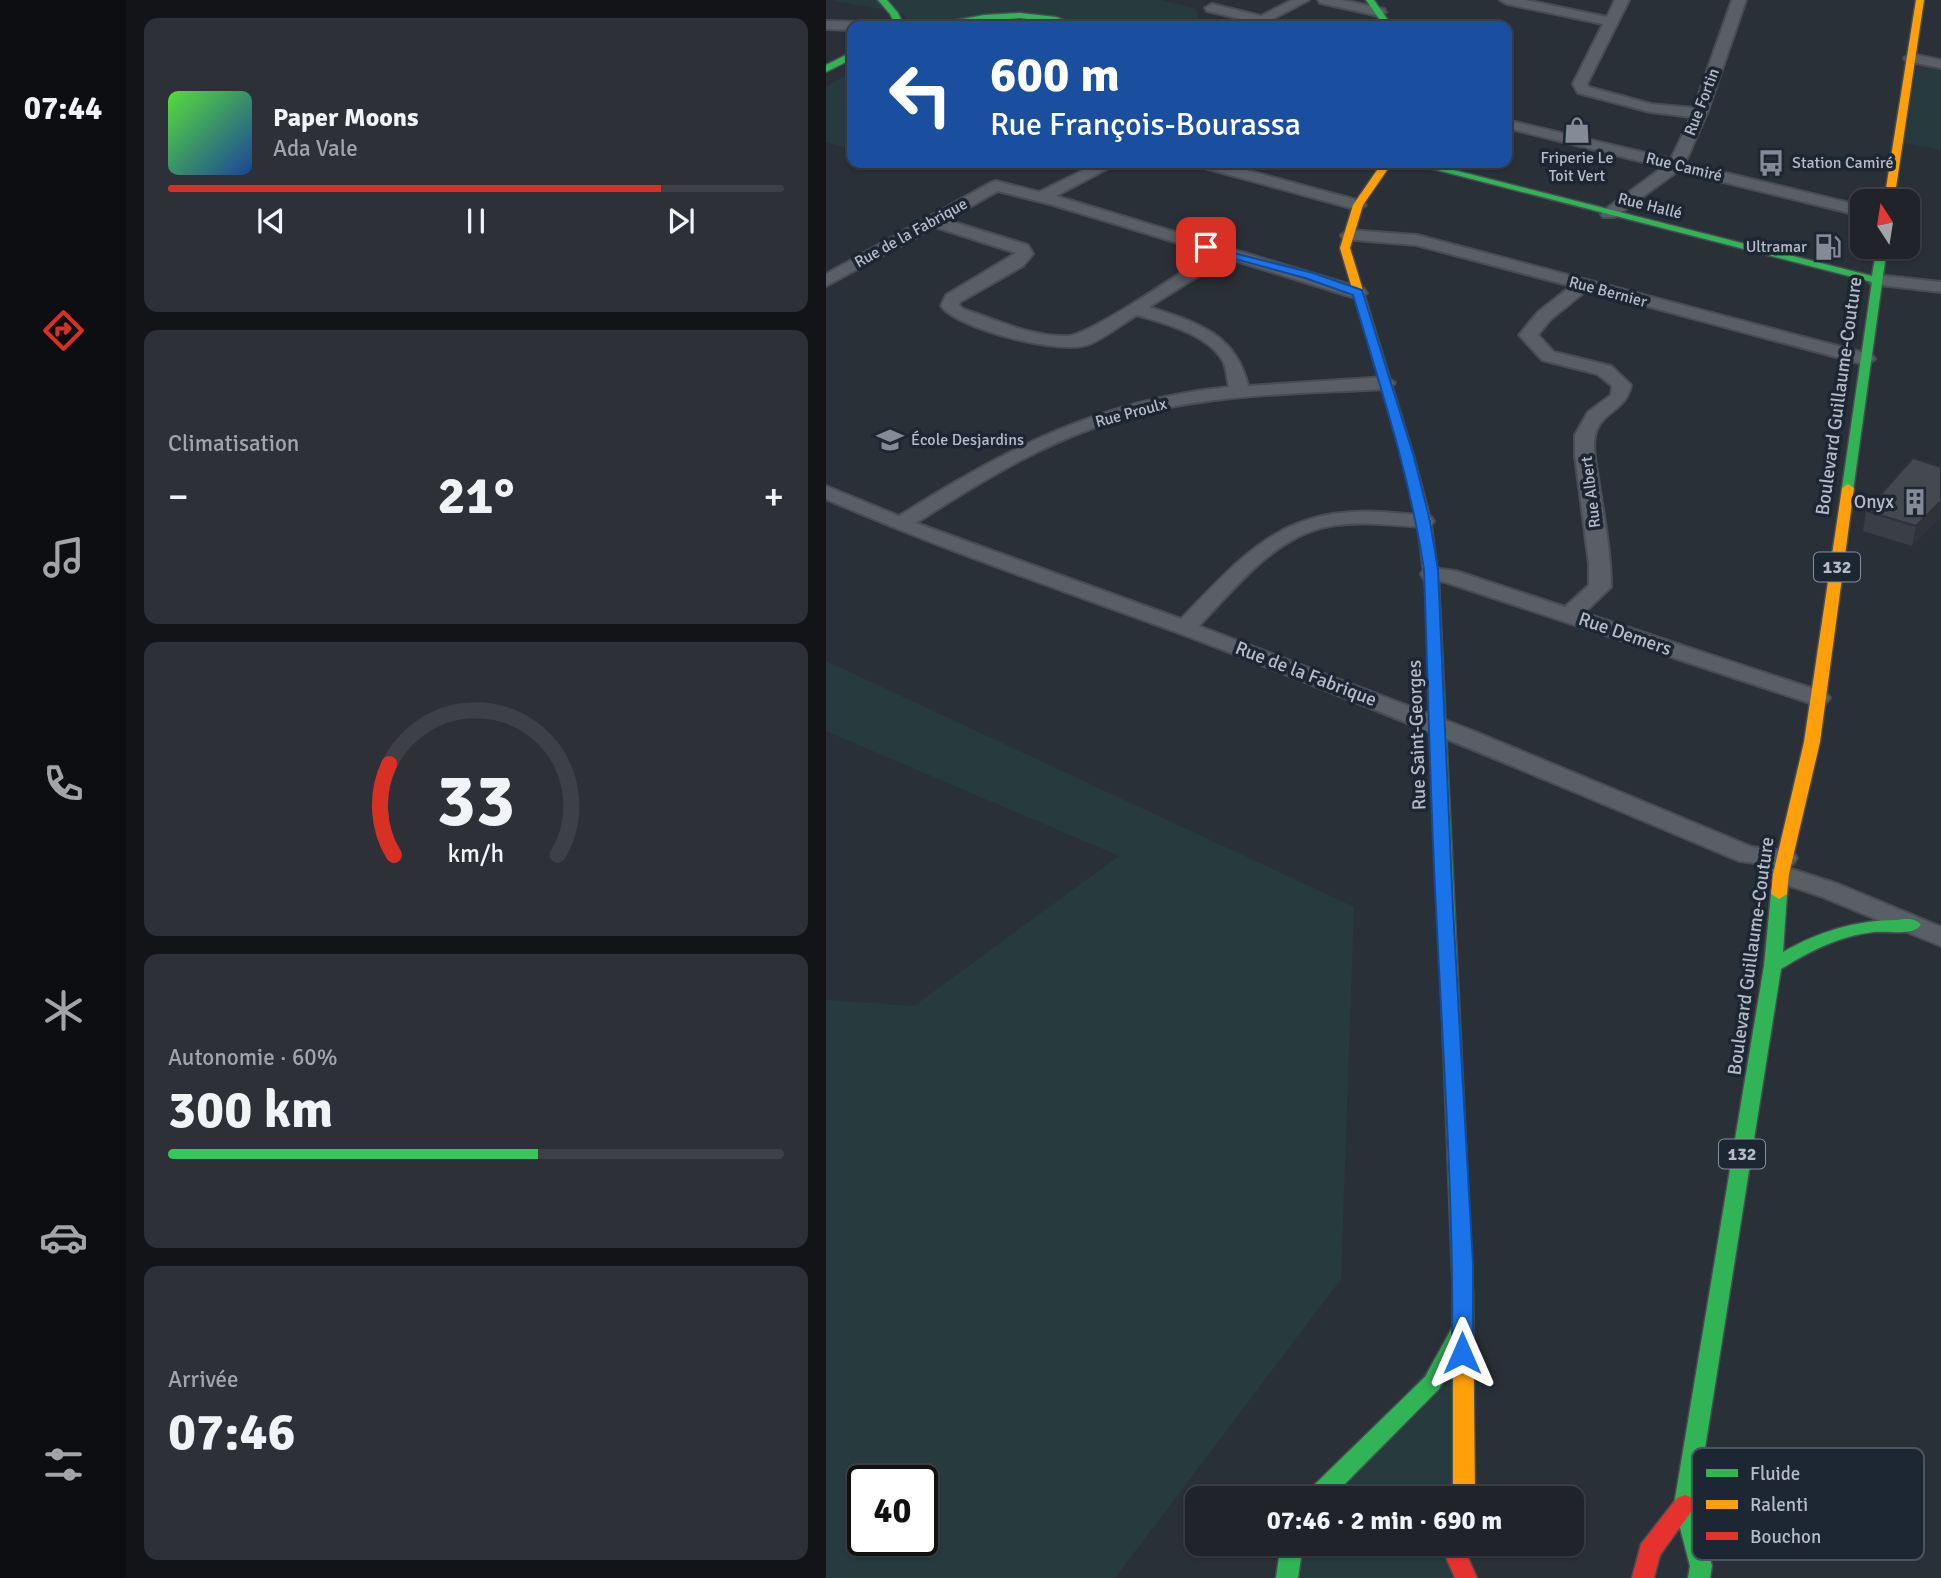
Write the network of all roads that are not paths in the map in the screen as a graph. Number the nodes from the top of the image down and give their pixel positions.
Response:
1 (882, 0) edge
2 (1303, 0) edge
3 (1325, 0) edge
4 (1507, 0) edge
5 (1622, 0) edge
6 (1739, 0) edge
7 (1920, 0) edge
8 (1375, 6) edge
9 (1212, 8) dead end
10 (898, 21) edge
11 (972, 21) edge
12 (1065, 21) edge
13 (1385, 21) edge
14 (1611, 22) junction
15 (826, 25) edge
16 (847, 26) edge
17 (847, 58) edge
18 (1911, 58) junction
19 (1941, 64) edge
20 (826, 69) edge
21 (1700, 113) junction
22 (1512, 125) edge
23 (1676, 165) junction
24 (1100, 168) edge
25 (1221, 168) edge
26 (1384, 168) edge
27 (1434, 168) edge
28 (1891, 189) edge
29 (1041, 197) junction
30 (1358, 205) junction
31 (1850, 208) edge
32 (1609, 214) junction
33 (932, 221) junction
34 (1349, 235) junction
35 (1224, 253) junction
36 (1880, 259) edge
37 (1877, 280) junction
38 (826, 281) edge
39 (1582, 286) junction
40 (1941, 287) edge
41 (1358, 293) junction
42 (1136, 309) junction
43 (1866, 359) junction
44 (1386, 383) junction
45 (1240, 393) junction
46 (826, 492) edge
47 (1424, 521) junction
48 (900, 524) junction
49 (1432, 574) junction
50 (1569, 615) junction
51 (1185, 628) junction
52 (1818, 698) junction
53 (1439, 725) junction
54 (1783, 866) junction
55 (1913, 925) junction
56 (1941, 937) edge
57 (1773, 966) junction
58 (1462, 1328) junction
59 (1694, 1448) edge
60 (1692, 1462) edge
61 (1328, 1486) edge
62 (1464, 1486) edge
63 (1685, 1505) junction
64 (1692, 1532) edge
65 (1291, 1556) edge
66 (1457, 1556) edge
67 (1466, 1556) edge
68 (1699, 1560) edge
69 (1287, 1578) edge
70 (1468, 1578) edge
71 (1643, 1578) edge
72 (1699, 1578) edge

1 - 10 street
2 - 9 street
3 - 8 street
4 - 14 street
5 - 14 street
6 - 21 street, Rue Fortin
7 - 18 street
8 - 13 street
11 - 12 street
14 - 21 street
15 - 16 street
17 - 20 street
18 - 19 street
18 - 28 street
21 - 23 street, Rue Fortin
22 - 23 street, Rue Camiré
23 - 31 street, Rue Camiré
23 - 32 street, Rue Fortin
24 - 29 street
25 - 30 street
26 - 30 street, Rue Saint-Georges
27 - 32 street, Rue Hallé
29 - 33 street, Rue de la Fabrique
29 - 35 street
30 - 34 street, Rue Saint-Georges
32 - 37 street, Rue Hallé
33 - 38 street, Rue de la Fabrique
33 - 42 street
34 - 39 street, Rue Bernier
34 - 41 street, Rue Saint-Georges
35 - 41 street
35 - 42 street
36 - 37 street, Boulevard Guillaume-Couture / 132
37 - 40 street
37 - 43 street, Boulevard Guillaume-Couture / 132
39 - 43 street, Rue Bernier
39 - 50 street, Rue Albert
41 - 44 street, Rue Saint-Georges
42 - 45 street
43 - 52 street, Boulevard Guillaume-Couture / 132
44 - 45 street, Rue Proulx
44 - 47 street, Rue Saint-Georges
45 - 48 street, Rue Proulx
46 - 48 street, Rue de la Fabrique
47 - 49 street, Rue Saint-Georges
47 - 51 street
48 - 51 street, Rue de la Fabrique
49 - 50 street, Rue Demers
49 - 53 street, Rue Saint-Georges
50 - 52 street, Rue Demers
51 - 53 street, Rue de la Fabrique
52 - 54 street, Boulevard Guillaume-Couture / 132
53 - 54 street, Rue de la Fabrique
53 - 58 street, Rue Saint-Georges
54 - 55 street, Rue de la Fabrique
54 - 57 street, Boulevard Guillaume-Couture / 132
55 - 56 street, Rue de la Fabrique
55 - 57 street
57 - 59 street, Boulevard Guillaume-Couture / 132
58 - 61 street, Rue Saint-Georges
58 - 62 street, Rue Saint-Georges
60 - 63 street, Boulevard Guillaume-Couture / 132
63 - 64 street, Boulevard Guillaume-Couture / 132
63 - 71 street, Boulevard Guillaume-Couture / 132
65 - 69 street
66 - 70 street
67 - 70 street
68 - 72 street, Boulevard Guillaume-Couture / 132

